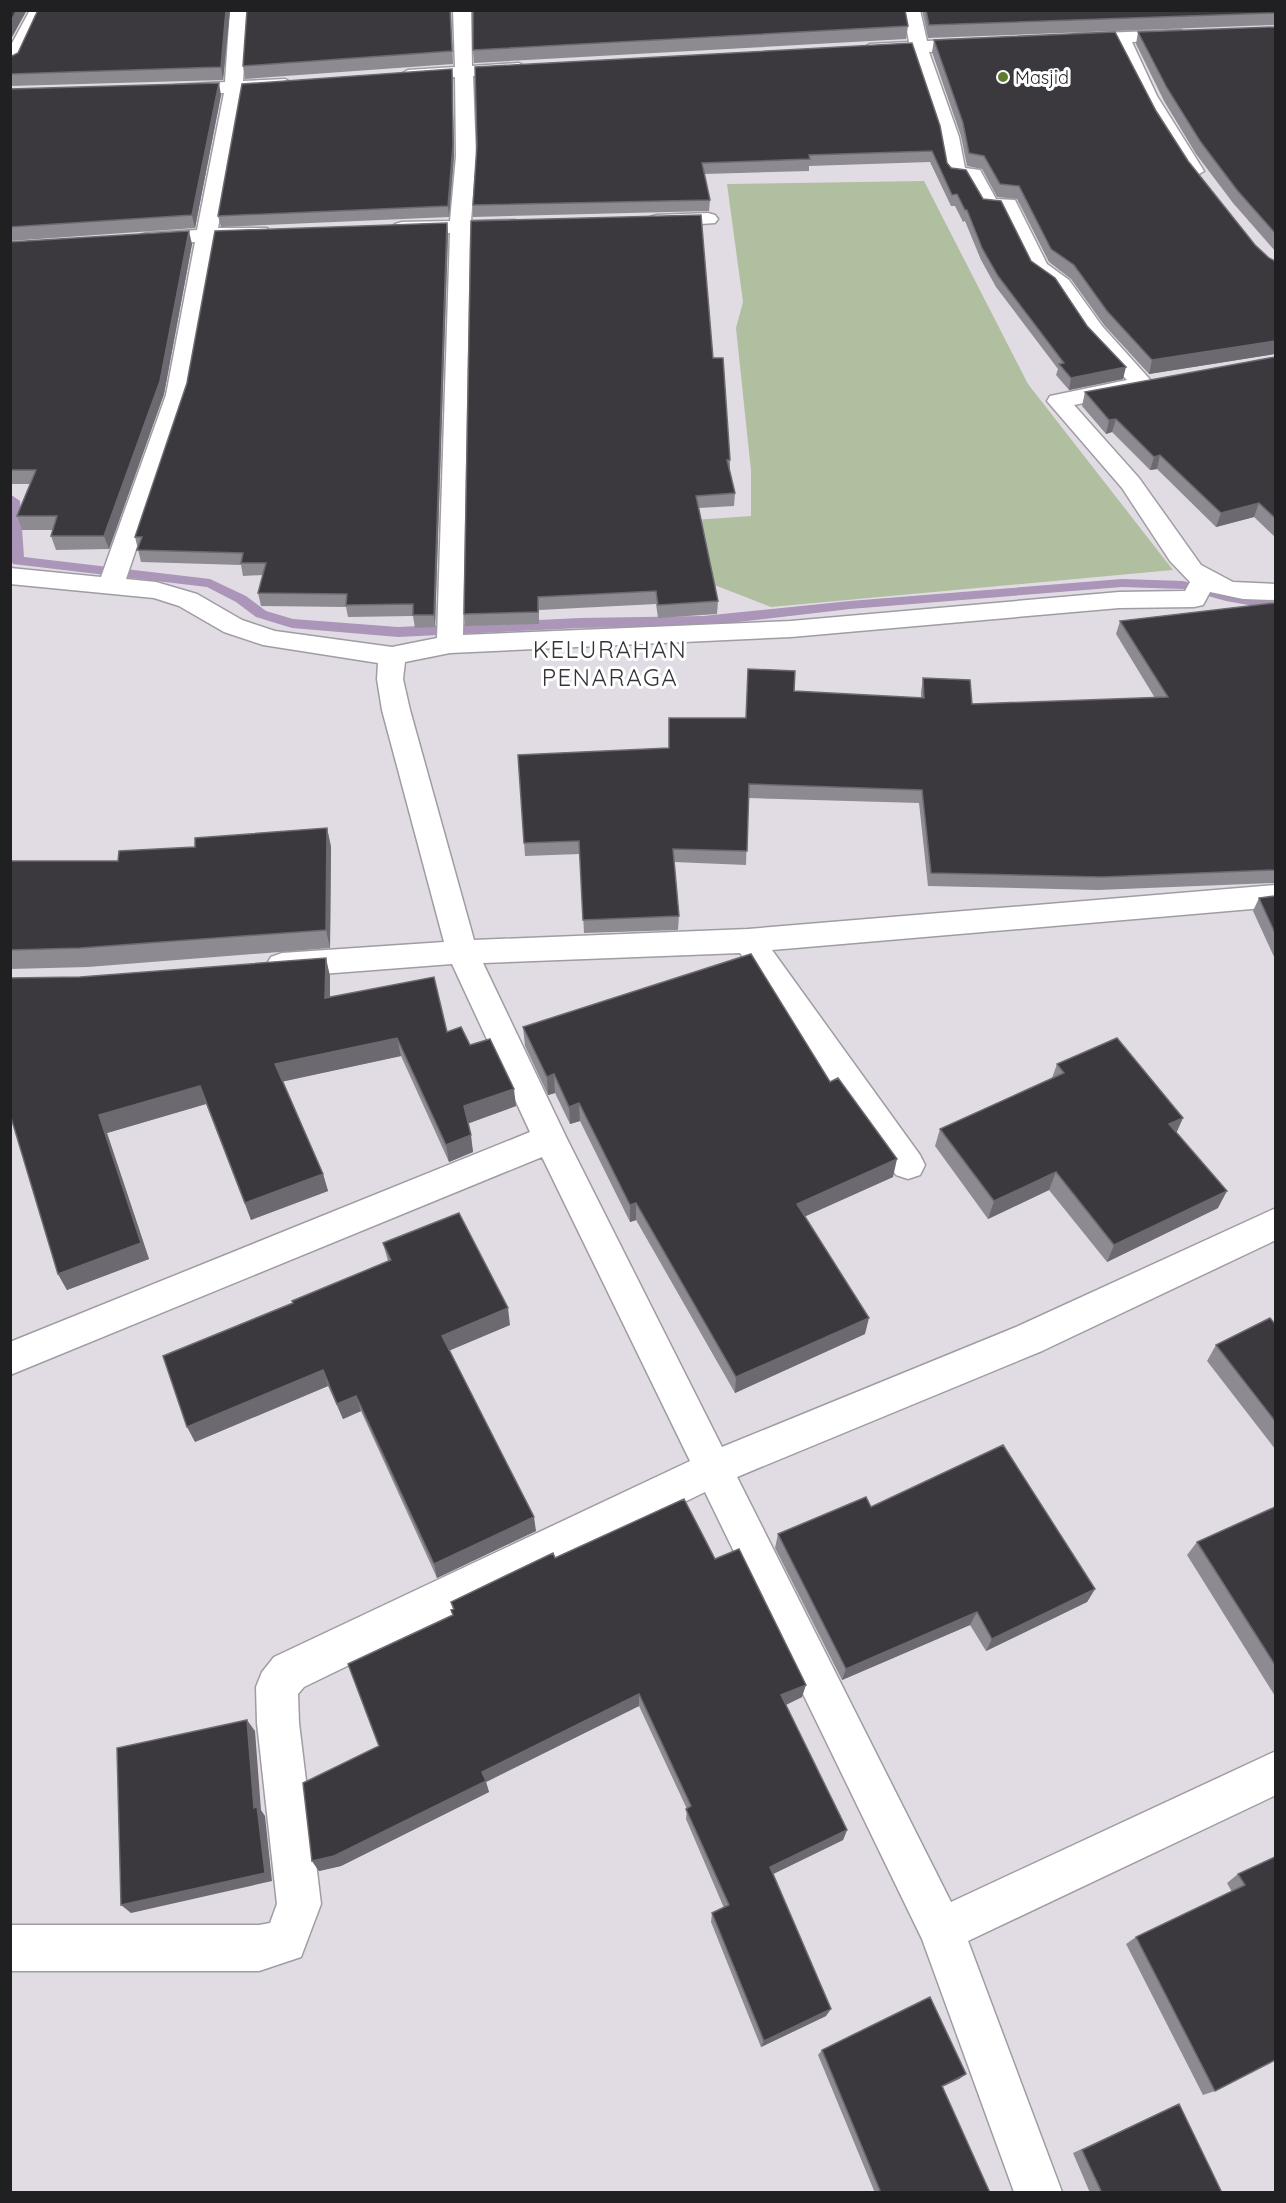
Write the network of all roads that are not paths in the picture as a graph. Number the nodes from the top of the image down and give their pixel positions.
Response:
1 (39, 10) edge
2 (239, 10) edge
3 (462, 10) edge
4 (911, 10) edge
5 (1204, 34) edge
6 (1120, 36) junction
7 (1061, 39) edge
8 (990, 43) edge
9 (919, 47) junction
10 (849, 51) edge
11 (10, 65) edge
12 (532, 68) edge
13 (462, 71) junction
14 (394, 76) edge
15 (303, 82) edge
16 (234, 87) junction
17 (155, 91) edge
18 (1204, 185) edge
19 (708, 219) edge
20 (637, 222) edge
21 (530, 225) edge
22 (459, 227) junction
23 (381, 228) edge
24 (278, 231) edge
25 (207, 235) junction
26 (124, 240) edge
27 (10, 576) edge
28 (1204, 579) junction
29 (111, 586) junction
30 (1275, 592) edge
31 (450, 643) junction
32 (392, 656) junction
33 (1275, 896) edge
34 (748, 940) junction
35 (462, 952) junction
36 (249, 968) edge
37 (550, 1139) junction
38 (908, 1165) dead end
39 (1275, 1223) edge
40 (10, 1359) edge
41 (713, 1469) junction
42 (1275, 1772) edge
43 (941, 1930) junction
44 (10, 1948) edge
45 (1038, 2193) edge

1 - 11 street
2 - 16 street
3 - 13 street
4 - 9 street
5 - 6 street
6 - 7 street
6 - 18 street
8 - 9 street
9 - 10 street
9 - 28 street
12 - 13 street
13 - 14 street
13 - 22 street
15 - 16 street
16 - 17 street
16 - 25 street
19 - 20 street
21 - 22 street
22 - 23 street
22 - 31 street
24 - 25 street
25 - 26 street
25 - 29 street
27 - 29 street
28 - 30 street
28 - 31 street
29 - 32 street
31 - 32 street
32 - 35 street
33 - 34 street
34 - 35 street
34 - 38 street
35 - 36 street
35 - 37 street
37 - 40 street
37 - 41 street
39 - 41 street
41 - 43 street
41 - 44 street
42 - 43 street
43 - 45 street

